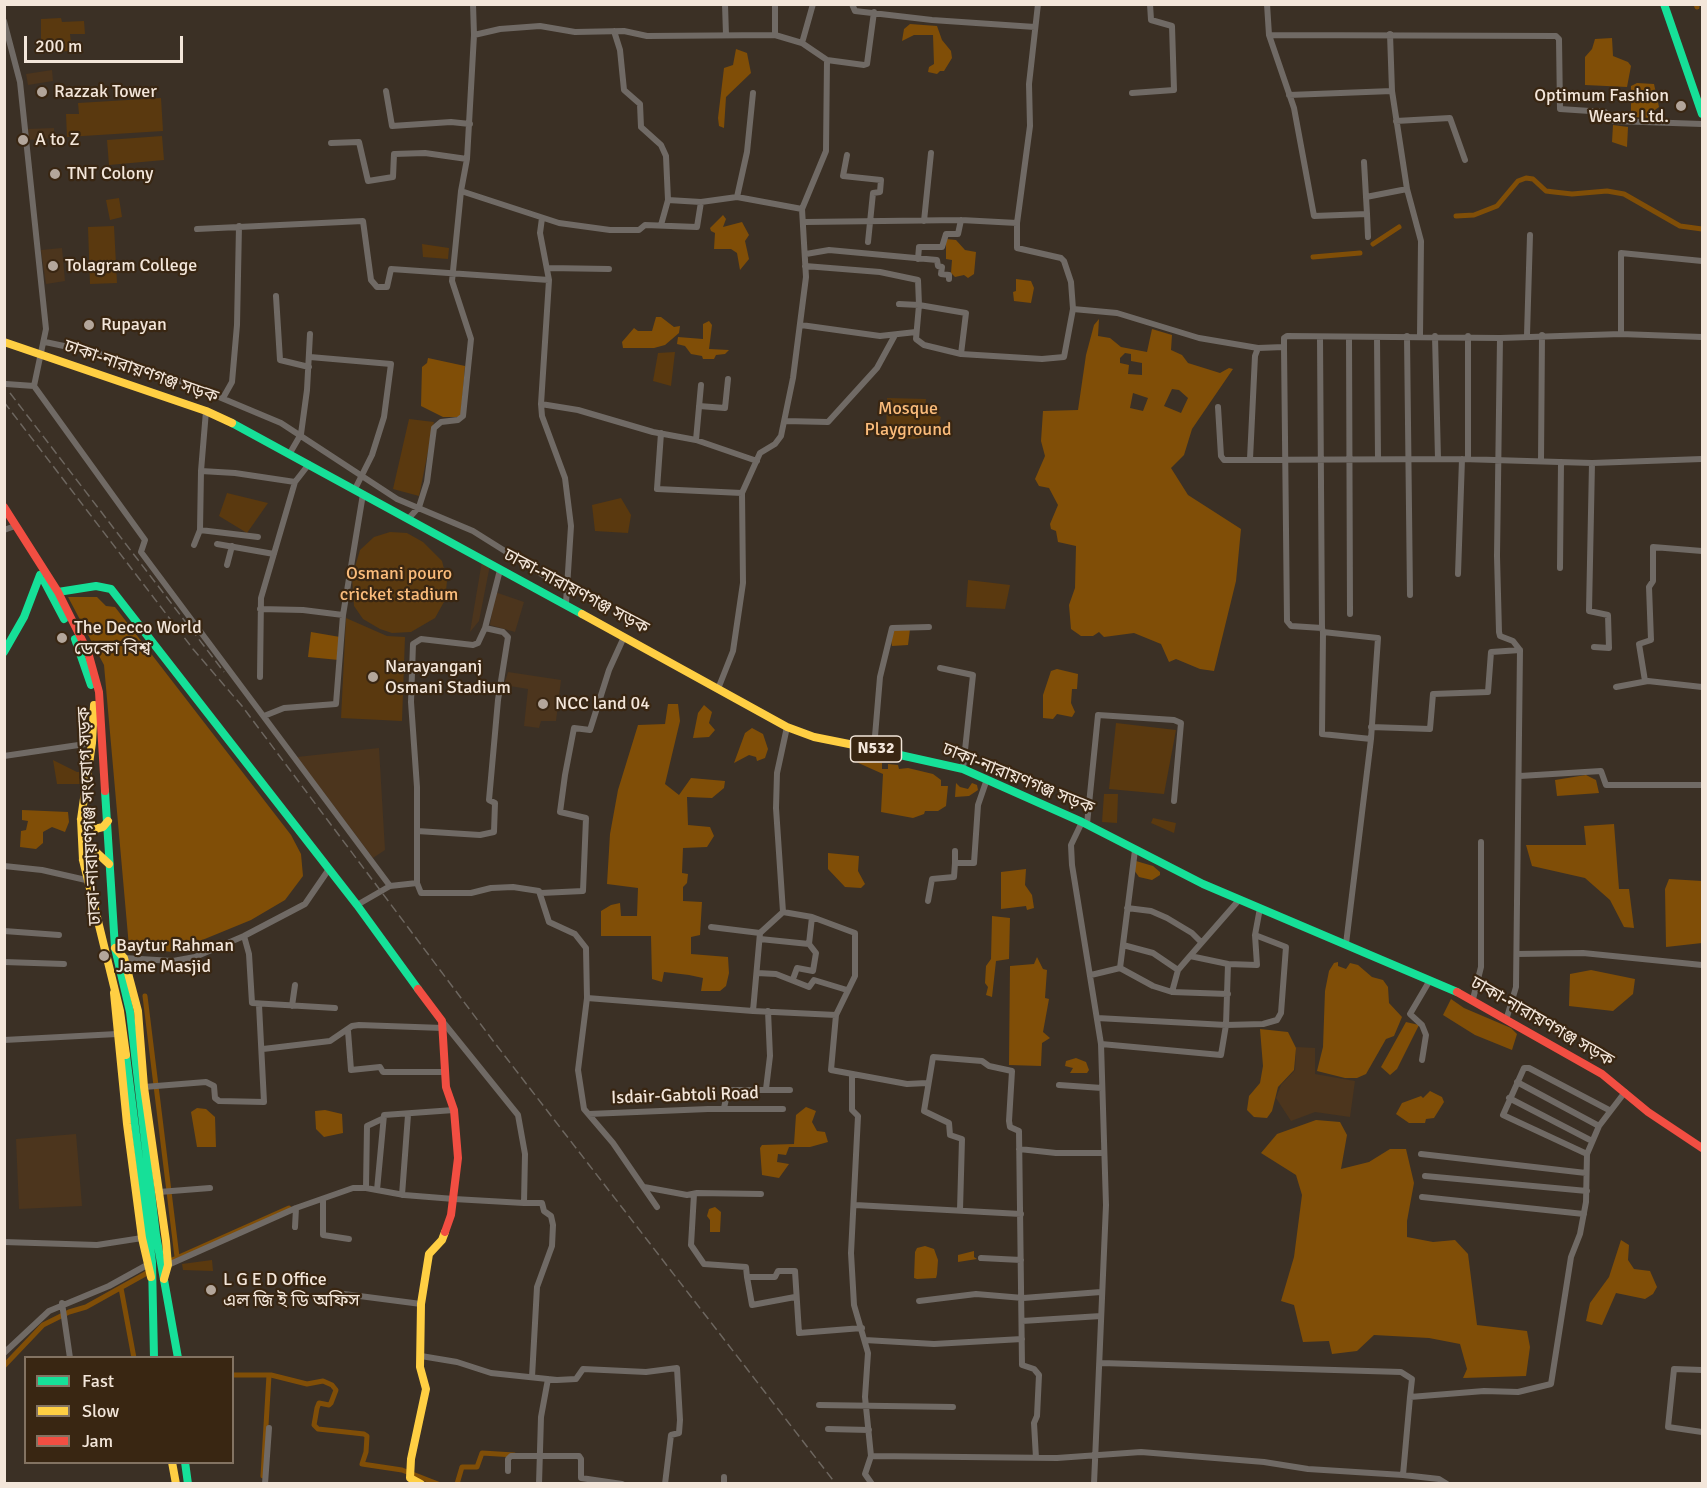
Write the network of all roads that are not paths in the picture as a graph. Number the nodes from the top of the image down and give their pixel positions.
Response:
1 (473, 4) edge
2 (731, 4) edge
3 (775, 4) edge
4 (813, 4) edge
5 (852, 4) edge
6 (894, 4) edge
7 (1038, 4) edge
8 (1150, 4) edge
9 (1267, 4) edge
10 (1664, 4) edge
11 (725, 5) edge
12 (874, 12) junction
13 (892, 14) junction
14 (4, 21) edge
15 (1035, 27) junction
16 (614, 31) junction
17 (726, 34) junction
18 (1390, 34) junction
19 (474, 35) junction
20 (775, 35) junction
21 (1269, 35) junction
22 (802, 43) junction
23 (827, 60) junction
24 (386, 91) dead end
25 (1392, 91) junction
26 (753, 93) dead end
27 (1132, 93) dead end
28 (1289, 94) junction
29 (1702, 114) edge
30 (1396, 121) junction
31 (470, 124) junction
32 (1702, 124) edge
33 (331, 143) dead end
34 (931, 153) dead end
35 (847, 155) dead end
36 (467, 159) junction
37 (1465, 160) dead end
38 (1364, 162) dead end
39 (1407, 189) junction
40 (461, 191) junction
41 (737, 197) junction
42 (1366, 197) junction
43 (668, 200) junction
44 (701, 202) junction
45 (802, 209) junction
46 (1366, 214) junction
47 (542, 218) junction
48 (961, 220) junction
49 (805, 222) junction
50 (871, 222) junction
51 (924, 222) junction
52 (1017, 223) junction
53 (661, 225) junction
54 (239, 226) junction
55 (198, 229) dead end
56 (1530, 236) dead end
57 (1368, 237) dead end
58 (868, 242) dead end
59 (806, 254) junction
60 (918, 259) junction
61 (1702, 261) edge
62 (806, 266) junction
63 (548, 268) junction
64 (609, 269) dead end
65 (453, 272) junction
66 (949, 279) dead end
67 (549, 280) junction
68 (276, 296) dead end
69 (899, 304) dead end
70 (919, 305) junction
71 (1073, 309) junction
72 (801, 325) junction
73 (916, 332) junction
74 (310, 334) dead end
75 (1621, 334) junction
76 (895, 335) junction
77 (1527, 335) junction
78 (1542, 335) junction
79 (1377, 336) junction
80 (1407, 336) junction
81 (1420, 336) junction
82 (1435, 336) junction
83 (1468, 336) junction
84 (4, 337) edge
85 (1348, 337) junction
86 (1702, 337) edge
87 (1320, 338) junction
88 (1500, 338) junction
89 (4, 342) edge
90 (45, 342) junction
91 (1284, 347) junction
92 (1257, 348) junction
93 (962, 354) junction
94 (41, 355) junction
95 (310, 357) junction
96 (309, 367) junction
97 (728, 379) dead end
98 (6, 384) edge
99 (701, 385) dead end
100 (34, 386) junction
101 (223, 398) junction
102 (541, 404) junction
103 (699, 406) junction
104 (1218, 406) dead end
105 (206, 411) junction
106 (785, 421) junction
107 (662, 433) junction
108 (301, 434) junction
109 (696, 440) junction
110 (290, 453) junction
111 (1250, 459) junction
112 (1283, 459) junction
113 (1349, 459) junction
114 (1378, 459) junction
115 (1410, 459) junction
116 (1438, 459) junction
117 (1465, 459) junction
118 (1702, 459) edge
119 (1319, 460) junction
120 (1500, 460) junction
121 (758, 461) junction
122 (1541, 461) junction
123 (1561, 462) junction
124 (1592, 463) junction
125 (309, 464) junction
126 (201, 471) junction
127 (363, 475) junction
128 (295, 482) junction
129 (359, 492) junction
130 (742, 493) junction
131 (4, 507) edge
132 (419, 507) junction
133 (4, 518) edge
134 (410, 518) junction
135 (10, 528) edge
136 (200, 530) junction
137 (258, 537) dead end
138 (217, 544) dead end
139 (195, 545) dead end
140 (232, 546) junction
141 (1702, 551) edge
142 (274, 554) junction
143 (227, 565) dead end
144 (1560, 568) dead end
145 (500, 570) junction
146 (1458, 574) dead end
147 (40, 575) junction
148 (567, 590) junction
149 (58, 592) junction
150 (1410, 595) dead end
151 (566, 603) junction
152 (260, 609) junction
153 (1350, 614) dead end
154 (343, 615) junction
155 (929, 627) dead end
156 (485, 628) junction
157 (1322, 630) junction
158 (624, 636) junction
159 (1594, 647) dead end
160 (1520, 650) junction
161 (4, 652) edge
162 (940, 668) dead end
163 (260, 677) dead end
164 (1645, 681) junction
165 (1616, 687) dead end
166 (1702, 687) edge
167 (718, 690) junction
168 (264, 716) junction
169 (787, 727) junction
170 (1371, 727) junction
171 (1371, 738) junction
172 (92, 743) junction
173 (874, 748) junction
174 (4, 756) edge
175 (963, 769) junction
176 (1520, 776) junction
177 (987, 779) junction
178 (1702, 785) edge
179 (1174, 801) dead end
180 (81, 819) junction
181 (108, 821) junction
182 (1084, 823) junction
183 (417, 831) junction
184 (1481, 842) dead end
185 (1135, 850) junction
186 (955, 851) dead end
187 (83, 860) junction
188 (955, 863) junction
189 (109, 864) junction
190 (4, 866) edge
191 (329, 869) junction
192 (86, 880) junction
193 (417, 883) junction
194 (390, 886) junction
195 (541, 893) junction
196 (1239, 900) junction
197 (928, 901) dead end
198 (357, 905) junction
199 (1127, 908) junction
200 (1260, 908) junction
201 (783, 912) junction
202 (812, 917) junction
203 (711, 927) dead end
204 (4, 931) edge
205 (59, 935) dead end
206 (1255, 935) junction
207 (244, 936) junction
208 (760, 936) junction
209 (1201, 942) junction
210 (809, 944) junction
211 (1346, 944) junction
212 (1123, 945) junction
213 (115, 948) junction
214 (1517, 954) junction
215 (1190, 957) junction
216 (124, 958) junction
217 (4, 962) edge
218 (64, 964) dead end
219 (1228, 964) junction
220 (1702, 965) edge
221 (1120, 968) junction
222 (1178, 970) junction
223 (757, 973) junction
224 (1091, 975) junction
225 (793, 979) junction
226 (1430, 979) junction
227 (295, 986) dead end
228 (115, 989) junction
229 (847, 990) junction
230 (1172, 992) junction
231 (1228, 995) junction
232 (586, 998) junction
233 (1473, 999) junction
234 (259, 1005) junction
235 (292, 1006) junction
236 (335, 1008) dead end
237 (753, 1011) junction
238 (768, 1011) junction
239 (836, 1015) junction
240 (1507, 1017) junction
241 (1097, 1018) junction
242 (1226, 1023) junction
243 (442, 1024) junction
244 (348, 1031) junction
245 (117, 1034) junction
246 (4, 1041) edge
247 (1101, 1044) junction
248 (263, 1048) junction
249 (1422, 1060) dead end
250 (445, 1072) junction
251 (852, 1076) junction
252 (927, 1083) junction
253 (1517, 1083) junction
254 (1059, 1085) dead end
255 (147, 1087) junction
256 (1102, 1088) junction
257 (766, 1089) junction
258 (790, 1090) dead end
259 (1625, 1092) junction
260 (1509, 1098) junction
261 (724, 1108) junction
262 (783, 1109) dead end
263 (454, 1110) junction
264 (1609, 1110) junction
265 (589, 1114) junction
266 (408, 1115) junction
267 (382, 1119) junction
268 (1599, 1126) junction
269 (1592, 1141) junction
270 (1702, 1148) edge
271 (1019, 1149) junction
272 (1103, 1153) junction
273 (1421, 1154) dead end
274 (1587, 1154) junction
275 (1586, 1173) junction
276 (1425, 1176) dead end
277 (644, 1187) junction
278 (210, 1188) dead end
279 (366, 1188) junction
280 (377, 1190) junction
281 (161, 1191) junction
282 (1587, 1191) junction
283 (694, 1194) junction
284 (761, 1194) dead end
285 (402, 1195) junction
286 (1422, 1197) dead end
287 (323, 1198) junction
288 (454, 1199) junction
289 (524, 1203) junction
290 (855, 1205) junction
291 (657, 1207) dead end
292 (296, 1208) junction
293 (960, 1210) junction
294 (1021, 1214) junction
295 (1584, 1214) junction
296 (295, 1227) dead end
297 (142, 1238) junction
298 (349, 1239) dead end
299 (4, 1242) edge
300 (981, 1258) dead end
301 (1021, 1260) junction
302 (168, 1265) junction
303 (147, 1266) junction
304 (747, 1276) junction
305 (159, 1283) junction
306 (1101, 1292) junction
307 (344, 1294) dead end
308 (795, 1297) junction
309 (1023, 1298) junction
310 (919, 1301) dead end
311 (62, 1304) junction
312 (421, 1304) junction
313 (1101, 1316) junction
314 (1022, 1321) junction
315 (862, 1328) junction
316 (1022, 1339) junction
317 (865, 1340) junction
318 (4, 1353) edge
319 (70, 1356) edge
320 (156, 1356) edge
321 (177, 1356) edge
322 (421, 1356) junction
323 (1101, 1363) junction
324 (1702, 1370) edge
325 (532, 1377) junction
326 (548, 1379) junction
327 (1410, 1397) junction
328 (819, 1406) dead end
329 (866, 1406) junction
330 (953, 1407) dead end
331 (269, 1428) dead end
332 (828, 1429) dead end
333 (869, 1431) junction
334 (1702, 1432) edge
335 (540, 1456) junction
336 (871, 1456) junction
337 (1097, 1456) junction
338 (1036, 1458) junction
339 (172, 1464) edge
340 (172, 1464) edge
341 (185, 1464) edge
342 (186, 1464) edge
343 (508, 1471) dead end
344 (1403, 1475) junction
345 (171, 1484) edge
346 (176, 1484) edge
347 (188, 1484) edge
348 (193, 1484) edge
349 (265, 1484) edge
350 (421, 1484) edge
351 (539, 1484) edge
352 (622, 1484) edge
353 (665, 1484) edge
354 (872, 1484) edge
355 (1094, 1484) edge
356 (1447, 1484) edge

1 - 19 street
2 - 11 street
3 - 20 street
4 - 22 street
5 - 12 street
6 - 13 street
7 - 15 street
8 - 27 street
9 - 21 street
10 - 29 main road
11 - 17 street
12 - 13 street
12 - 23 street
13 - 15 street
14 - 90 street
15 - 52 street
16 - 17 street
16 - 19 street
16 - 43 street
17 - 20 street
18 - 21 street
18 - 25 street
18 - 32 street
19 - 31 street
20 - 22 street
21 - 28 street
22 - 23 street
23 - 45 street
24 - 31 street
25 - 28 street
25 - 30 street
26 - 41 street
28 - 46 street
30 - 37 street
30 - 39 street
31 - 36 street
33 - 36 street
34 - 51 street
35 - 50 street
36 - 40 street
38 - 42 street
39 - 42 street
39 - 81 street
40 - 47 street
40 - 65 street
41 - 44 street
41 - 45 street
42 - 46 street
43 - 44 street
43 - 53 street
44 - 53 street
45 - 49 street
46 - 57 street
47 - 53 street
47 - 63 street
48 - 51 street
48 - 52 street
48 - 60 street
49 - 50 street
49 - 59 street
50 - 51 street
50 - 58 street
52 - 71 street
54 - 55 street
54 - 65 street
54 - 101 street
56 - 77 street
59 - 60 street
59 - 62 street
60 - 66 street
61 - 75 street
62 - 70 street
62 - 72 street
63 - 64 street
63 - 67 street
65 - 67 street
65 - 132 street
67 - 102 street
68 - 96 street
69 - 70 street
70 - 73 street
70 - 93 street
71 - 92 street
71 - 93 street
72 - 76 street
72 - 106 street
73 - 76 street
73 - 93 street
74 - 95 street
75 - 78 street
75 - 86 street
76 - 106 street
77 - 78 street
77 - 88 street
78 - 122 street
79 - 80 street
79 - 85 street
79 - 114 street
80 - 81 street
80 - 115 street
81 - 82 street
82 - 83 street
82 - 116 street
83 - 88 street
83 - 117 street
84 - 94 main road, ঢাকা-নারায়ণগঞ্জ সড়ক / N532
85 - 87 street
85 - 113 street
87 - 91 street
87 - 119 street
88 - 120 street
89 - 94 main road, ঢাকা-নারায়ণগঞ্জ সড়ক / N532
90 - 94 street
90 - 101 street
91 - 92 street
91 - 112 street
92 - 111 street
94 - 100 street
94 - 105 main road, ঢাকা-নারায়ণগঞ্জ সড়ক / N532
95 - 96 street
95 - 127 street
96 - 108 street
97 - 103 street
98 - 100 street
99 - 103 street
100 - 168 street
101 - 108 street
102 - 107 street
102 - 148 street
103 - 109 street
104 - 111 street
105 - 110 main road, ঢাকা-নারায়ণগঞ্জ সড়ক / N532
105 - 126 street
106 - 121 street
107 - 109 street
107 - 130 street
108 - 110 street
108 - 127 street
109 - 121 street
110 - 125 main road, ঢাকা-নারায়ণগঞ্জ সড়ক / N532
111 - 112 street
112 - 119 street
112 - 157 street
113 - 114 street
113 - 119 street
113 - 153 street
114 - 115 street
115 - 116 street
115 - 150 street
116 - 117 street
117 - 120 street
117 - 146 street
118 - 124 street
119 - 157 street
120 - 122 street
120 - 160 street
121 - 130 street
122 - 123 street
123 - 124 street
123 - 144 street
124 - 159 street
125 - 128 street
125 - 129 main road, ঢাকা-নারায়ণগঞ্জ সড়ক / N532
126 - 128 street
126 - 136 street
127 - 129 street
127 - 132 street
128 - 142 street
129 - 134 main road, ঢাকা-নারায়ণগঞ্জ সড়ক / N532
129 - 154 street
130 - 167 street
131 - 135 main road, ঢাকা-নারায়ণগঞ্জ সংযোগ সড়ক
132 - 134 street
132 - 148 street
133 - 135 main road, ঢাকা-নারায়ণগঞ্জ সংযোগ সড়ক
134 - 145 main road, ঢাকা-নারায়ণগঞ্জ সড়ক / N532
135 - 147 main road, ঢাকা-নারায়ণগঞ্জ সংযোগ সড়ক
135 - 149 main road, ঢাকা-নারায়ণগঞ্জ সংযোগ সড়ক
136 - 137 street
136 - 139 street
138 - 140 street
140 - 142 street
140 - 143 street
141 - 164 street
142 - 152 street
145 - 151 main road, ঢাকা-নারায়ণগঞ্জ সড়ক / N532
145 - 156 street
147 - 161 main road
147 - 172 main road, ঢাকা-নারায়ণগঞ্জ সংযোগ সড়ক
148 - 151 street
149 - 181 main road, ঢাকা-নারায়ণগঞ্জ সংযোগ সড়ক
149 - 191 main road
151 - 158 main road, ঢাকা-নারায়ণগঞ্জ সড়ক / N532
152 - 154 street
152 - 163 street
154 - 168 street
155 - 173 street
156 - 183 street
156 - 183 street
157 - 170 street
157 - 171 street
158 - 167 main road, ঢাকা-নারায়ণগঞ্জ সড়ক / N532
158 - 195 street
160 - 170 street
160 - 176 street
162 - 175 street
164 - 165 street
164 - 166 street
167 - 169 main road, ঢাকা-নারায়ণগঞ্জ সড়ক / N532
168 - 194 street
169 - 173 main road, ঢাকা-নারায়ণগঞ্জ সড়ক / N532
169 - 201 street
170 - 171 street
171 - 211 street
172 - 174 street
172 - 180 main road, ঢাকা-নারায়ণগঞ্জ সংযোগ সড়ক
173 - 175 main road, ঢাকা-নারায়ণগঞ্জ সড়ক / N532
175 - 177 main road, ঢাকা-নারায়ণগঞ্জ সড়ক / N532
176 - 178 street
176 - 214 street
177 - 182 main road, ঢাকা-নারায়ণগঞ্জ সড়ক / N532
177 - 188 street
179 - 182 street
180 - 181 main road
180 - 187 main road, ঢাকা-নারায়ণগঞ্জ সংযোগ সড়ক
181 - 189 main road, ঢাকা-নারায়ণগঞ্জ সংযোগ সড়ক
182 - 185 main road, ঢাকা-নারায়ণগঞ্জ সড়ক / N532
182 - 224 street
183 - 193 street
184 - 233 street
185 - 196 main road, ঢাকা-নারায়ণগঞ্জ সড়ক / N532
185 - 199 street
186 - 188 street
187 - 189 main road
187 - 192 main road, ঢাকা-নারায়ণগঞ্জ সংযোগ সড়ক
188 - 197 street
189 - 213 main road, ঢাকা-নারায়ণগঞ্জ সংযোগ সড়ক
190 - 192 street
191 - 198 main road
191 - 207 street
192 - 228 main road, ঢাকা-নারায়ণগঞ্জ সংযোগ সড়ক
193 - 194 street
193 - 195 street
194 - 198 street
195 - 232 street
196 - 200 main road, ঢাকা-নারায়ণগঞ্জ সড়ক / N532
196 - 209 street
198 - 243 main road
199 - 209 street
199 - 212 street
200 - 206 street
200 - 211 main road, ঢাকা-নারায়ণগঞ্জ সড়ক / N532
201 - 202 street
201 - 208 street
202 - 210 street
202 - 229 street
203 - 208 street
204 - 205 street
206 - 219 street
206 - 242 street
207 - 216 street
207 - 234 street
208 - 210 street
208 - 223 street
209 - 215 street
210 - 225 street
211 - 226 main road, ঢাকা-নারায়ণগঞ্জ সড়ক / N532
212 - 221 street
212 - 222 street
213 - 216 main road
213 - 305 main road, ঢাকা-নারায়ণগঞ্জ সংযোগ সড়ক
214 - 220 street
214 - 240 street
215 - 219 street
215 - 222 street
216 - 255 main road
217 - 218 street
219 - 231 street
221 - 224 street
221 - 230 street
222 - 230 street
223 - 225 street
223 - 237 street
224 - 241 street
225 - 229 street
226 - 233 main road, ঢাকা-নারায়ণগঞ্জ সড়ক / N532
226 - 249 street
227 - 235 street
228 - 245 main road
228 - 305 main road, ঢাকা-নারায়ণগঞ্জ সংযোগ সড়ক
229 - 239 street
230 - 231 street
231 - 242 street
232 - 237 street
232 - 265 street
233 - 240 main road, ঢাকা-নারায়ণগঞ্জ সড়ক / N532
234 - 235 street
234 - 248 street
235 - 236 street
237 - 238 street
238 - 239 street
238 - 257 street, Isdair-Gabtoli Road
239 - 251 street
240 - 259 main road, ঢাকা-নারায়ণগঞ্জ সড়ক / N532
241 - 242 street
241 - 247 street
242 - 247 street
243 - 244 street
243 - 250 main road
243 - 289 street
244 - 248 street
244 - 250 street
245 - 246 street
245 - 297 main road
247 - 256 street
248 - 255 street
250 - 263 main road
251 - 252 street
251 - 290 street
252 - 271 street
252 - 293 street
253 - 260 street
253 - 264 street
253 - 268 street
254 - 256 street
255 - 281 main road
256 - 272 street
257 - 258 street
257 - 261 street
259 - 264 street
259 - 270 main road, ঢাকা-নারায়ণগঞ্জ সড়ক / N532
260 - 269 street
260 - 274 street
261 - 262 street, Isdair-Gabtoli Road
261 - 265 street, Isdair-Gabtoli Road
263 - 266 street
263 - 288 main road
264 - 268 street
265 - 277 street
266 - 267 street
266 - 285 street
267 - 279 street
267 - 280 street
268 - 269 street
269 - 274 street
271 - 272 street
271 - 294 street
272 - 306 street
273 - 275 street
274 - 275 street
275 - 282 street
276 - 282 street
277 - 283 street
277 - 291 street
278 - 281 street
279 - 280 street
279 - 287 street
280 - 285 street
281 - 302 main road
282 - 295 street
283 - 284 street
283 - 304 street
285 - 288 street
286 - 295 street
287 - 292 street
287 - 298 street
288 - 289 street
288 - 312 main road
289 - 325 street
290 - 293 street
290 - 315 street
292 - 296 street
292 - 302 street
293 - 294 street
294 - 301 street
295 - 327 street
297 - 299 street
297 - 303 main road
300 - 301 street
301 - 309 street
302 - 305 main road
303 - 305 main road
303 - 311 street
304 - 308 street
304 - 308 street
305 - 320 main road, ঢাকা-নারায়ণগঞ্জ সংযোগ সড়ক
305 - 321 main road, ঢাকা-নারায়ণগঞ্জ সংযোগ সড়ক
306 - 309 street
306 - 313 street
307 - 312 street
308 - 315 street
309 - 310 street
309 - 314 street
311 - 318 street
311 - 319 street
312 - 322 main road
313 - 314 street
313 - 323 street
314 - 316 street
315 - 317 street
316 - 317 street
316 - 338 street
317 - 329 street
322 - 325 street
322 - 350 main road
323 - 327 street
323 - 337 street
324 - 334 street
325 - 326 street
326 - 335 street
326 - 353 street
327 - 344 street
328 - 329 street
329 - 330 street
329 - 333 street
331 - 349 street
332 - 333 street
333 - 336 street
335 - 343 street
335 - 351 street
335 - 352 street
336 - 338 street
336 - 354 street
337 - 338 street
337 - 344 street
337 - 355 street
339 - 345 main road
340 - 346 main road
341 - 347 main road
342 - 348 main road
344 - 356 street

